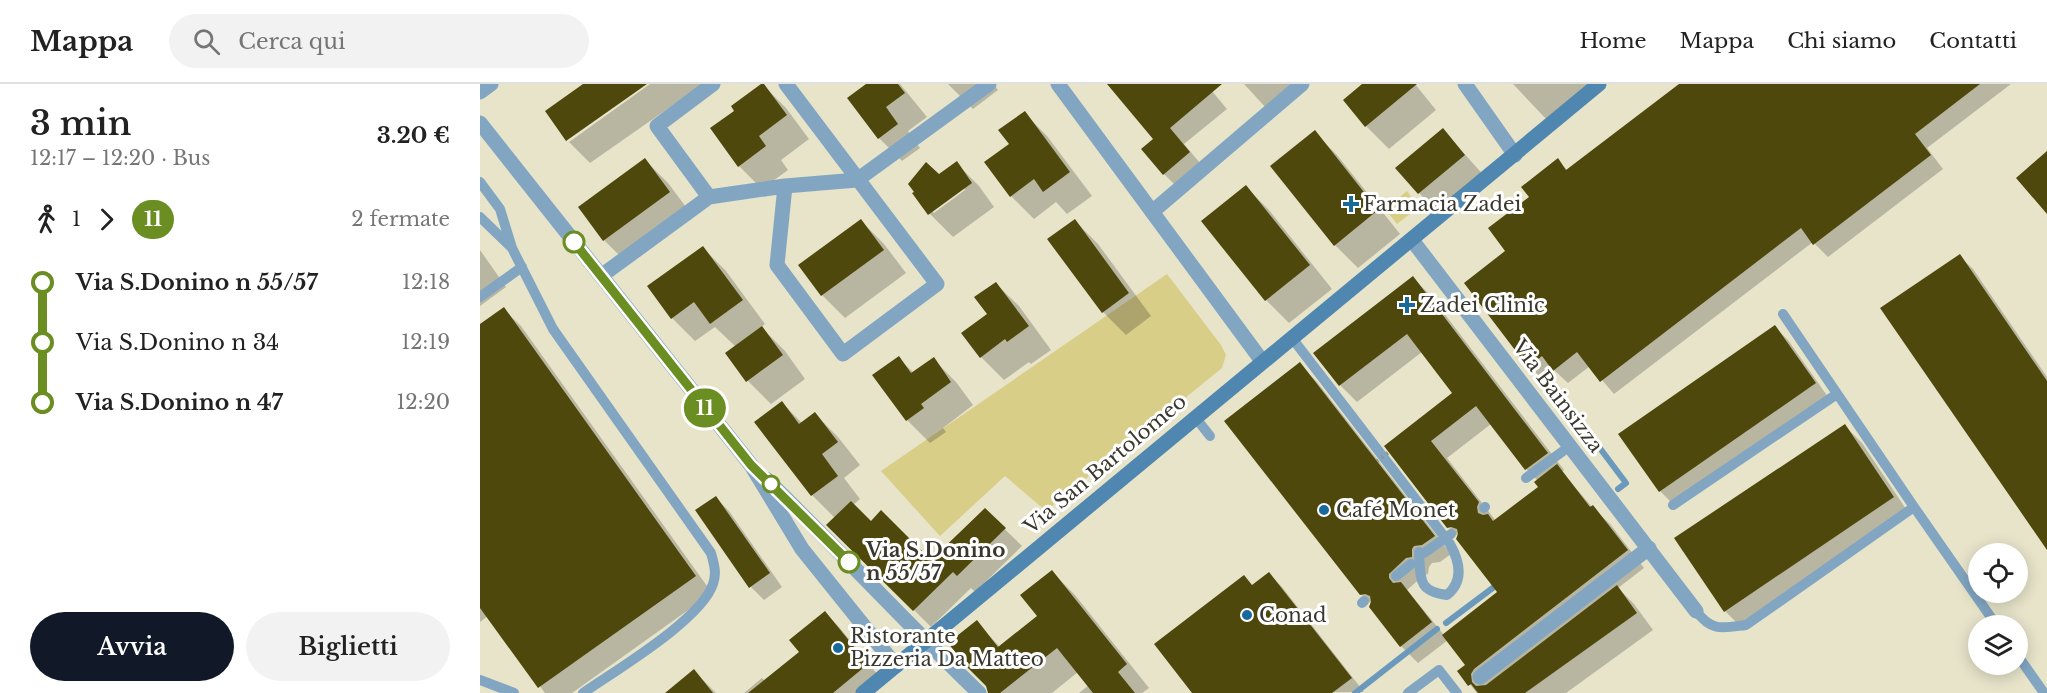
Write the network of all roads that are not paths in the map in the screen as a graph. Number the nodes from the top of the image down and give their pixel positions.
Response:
1 (491, 84) edge
2 (713, 84) edge
3 (786, 84) edge
4 (989, 84) edge
5 (1058, 84) edge
6 (1302, 84) edge
7 (1465, 84) edge
8 (1599, 84) edge
9 (480, 92) edge
10 (480, 123) edge
11 (1515, 155) junction
12 (857, 180) junction
13 (480, 182) edge
14 (785, 186) junction
15 (709, 197) junction
16 (1152, 212) junction
17 (480, 217) edge
18 (1412, 240) junction
19 (512, 248) junction
20 (522, 267) junction
21 (601, 276) junction
22 (480, 297) edge
23 (1783, 314) dead end
24 (1292, 338) junction
25 (1262, 361) junction
26 (1838, 394) junction
27 (1195, 417) junction
28 (1210, 436) dead end
29 (1570, 446) junction
30 (751, 465) junction
31 (1526, 478) dead end
32 (1673, 505) dead end
33 (1914, 507) junction
34 (1449, 535) junction
35 (1649, 548) junction
36 (1411, 564) dead end
37 (1396, 576) dead end
38 (1696, 612) joint
39 (1988, 615) edge
40 (926, 642) junction
41 (896, 666) junction
42 (2028, 670) edge
43 (1480, 677) dead end
44 (480, 680) edge
45 (514, 693) edge
46 (584, 693) edge
47 (863, 693) edge
48 (979, 693) edge
49 (1408, 693) edge
50 (1457, 693) edge
51 (2044, 693) edge

1 - 9 street
2 - 15 street
3 - 12 street
4 - 12 street
5 - 16 street
6 - 16 street
7 - 11 street
8 - 11 street, Via San Bartolomeo
10 - 21 street
11 - 18 street, Via San Bartolomeo
12 - 14 street
12 - 14 street
13 - 19 lane
14 - 15 street
15 - 21 street
16 - 25 street
17 - 19 lane
18 - 24 street, Via San Bartolomeo
18 - 29 street, Via Bainsizza
19 - 20 lane
20 - 22 lane
20 - 46 lane
21 - 30 street
23 - 26 lane
24 - 25 street, Via San Bartolomeo
24 - 34 lane
25 - 27 street, Via San Bartolomeo
26 - 32 lane
26 - 33 lane
27 - 28 lane
27 - 40 street, Via San Bartolomeo
29 - 31 lane
29 - 35 street, Via Bainsizza
30 - 40 street
30 - 41 street
33 - 38 lane, Via Bainsizza
33 - 39 lane
34 - 34 lane
35 - 38 street, Via Bainsizza
35 - 43 street
36 - 37 lane
40 - 41 street, Via San Bartolomeo
40 - 48 street
41 - 47 street, Via San Bartolomeo
42 - 51 lane
44 - 45 lane
49 - 50 lane

